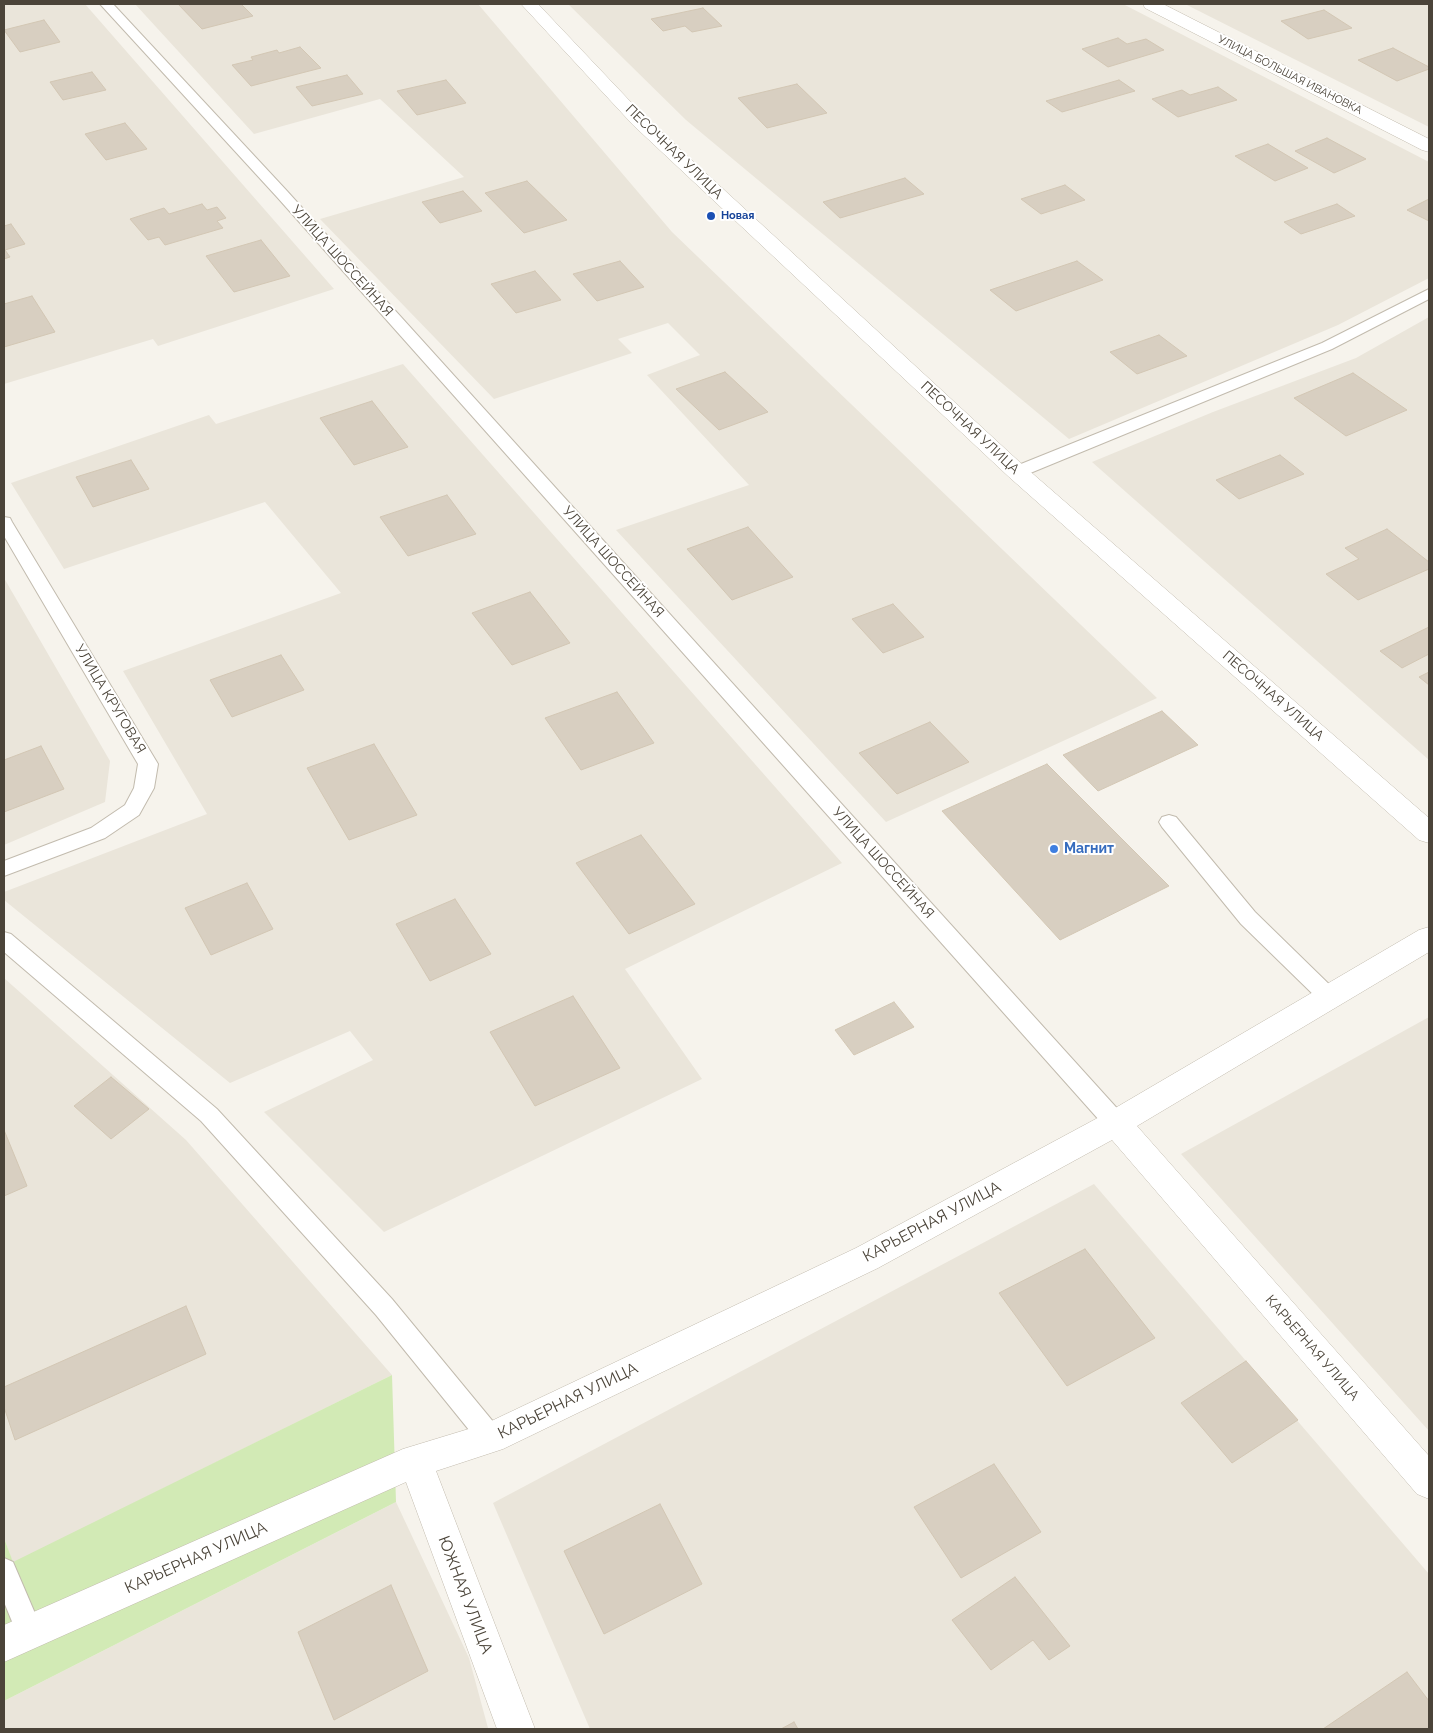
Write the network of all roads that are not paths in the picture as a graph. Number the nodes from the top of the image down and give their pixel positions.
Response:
1 (106, 4) edge
2 (529, 4) edge
3 (1151, 4) edge
4 (1429, 146) edge
5 (1429, 293) edge
6 (1017, 472) junction
7 (4, 522) edge
8 (1169, 822) dead end
9 (1429, 833) edge
10 (4, 869) edge
11 (1429, 938) edge
12 (4, 940) edge
13 (1329, 997) junction
14 (1116, 1122) junction
15 (491, 1438) junction
16 (415, 1461) junction
17 (1429, 1482) edge
18 (4, 1571) edge
19 (17, 1638) edge
20 (516, 1729) edge

1 - 14 lane, УЛИЦА ШОССЕЙНАЯ
2 - 6 street, ПЕСОЧНАЯ УЛИЦА
3 - 4 street, УЛИЦА БОЛЬШАЯ ИВАНОВКА
5 - 6 lane
6 - 9 street, ПЕСОЧНАЯ УЛИЦА
7 - 10 lane, УЛИЦА КРУГОВАЯ
8 - 13 lane
11 - 13 street, КАРЬЕРНАЯ УЛИЦА
12 - 15 lane
13 - 14 street, КАРЬЕРНАЯ УЛИЦА
14 - 15 street, КАРЬЕРНАЯ УЛИЦА
14 - 17 street, КАРЬЕРНАЯ УЛИЦА
15 - 16 street, КАРЬЕРНАЯ УЛИЦА
16 - 19 street, КАРЬЕРНАЯ УЛИЦА
16 - 20 street, ЮЖНАЯ УЛИЦА
18 - 19 lane

